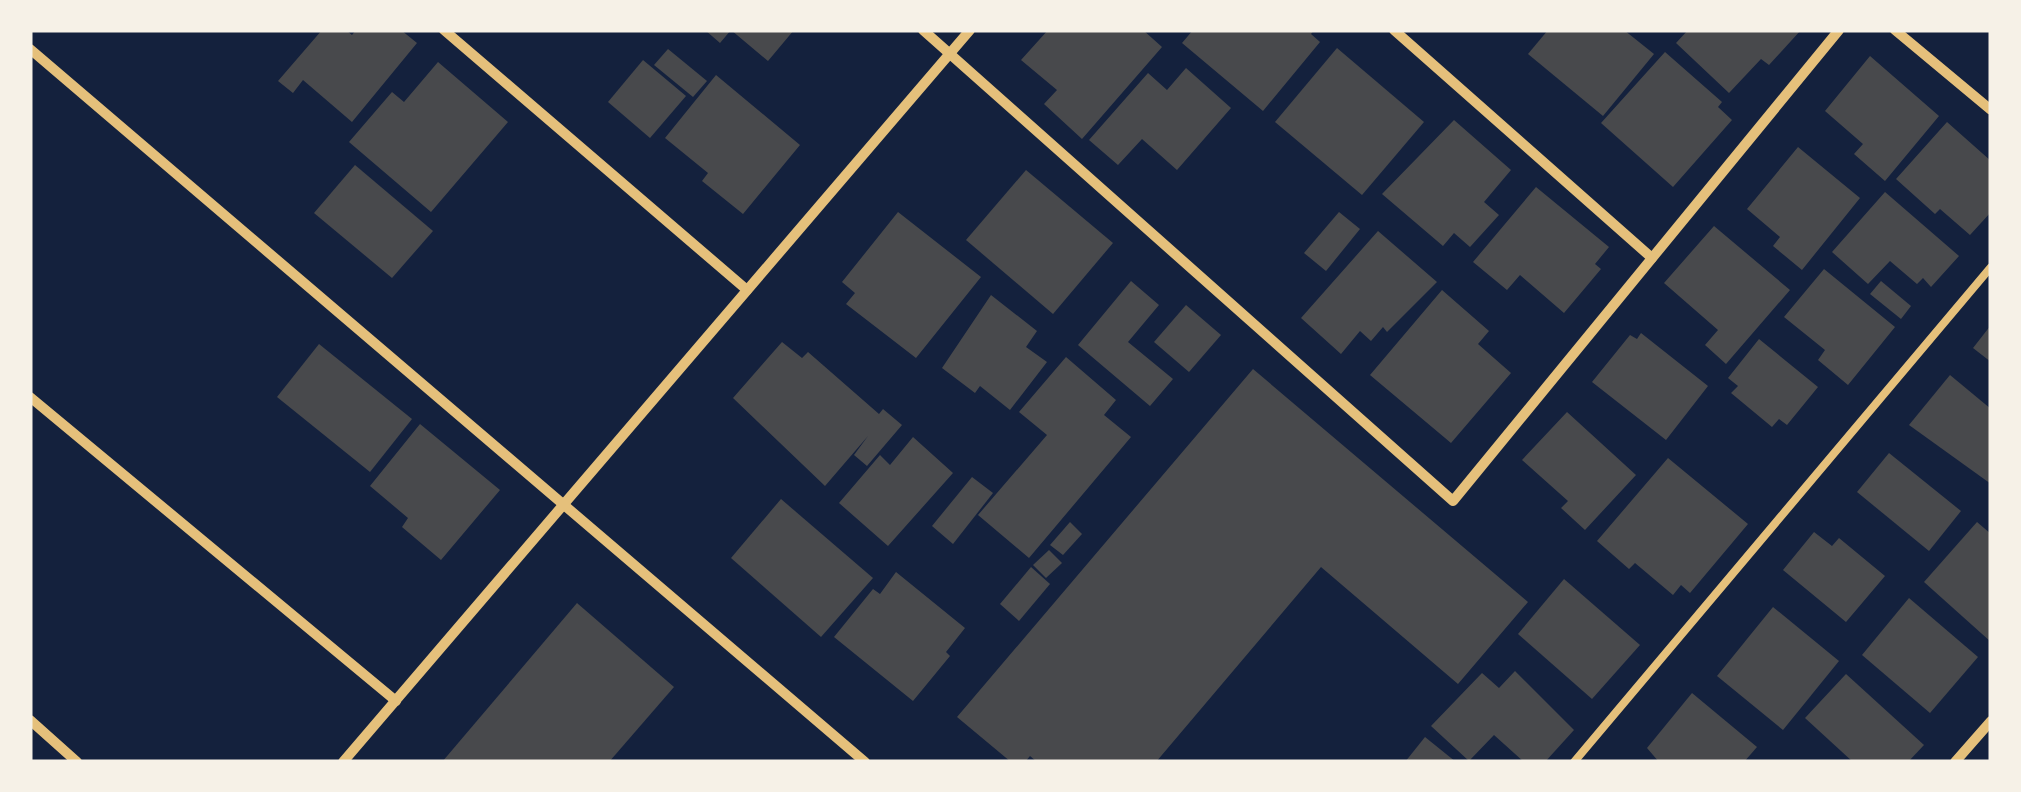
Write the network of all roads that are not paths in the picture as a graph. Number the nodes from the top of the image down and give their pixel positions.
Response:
1 (444, 30) edge
2 (924, 30) edge
3 (970, 30) edge
4 (1394, 30) edge
5 (1839, 30) edge
6 (1894, 30) edge
7 (30, 48) edge
8 (950, 53) junction
9 (1991, 110) edge
10 (1652, 258) junction
11 (1991, 268) edge
12 (748, 290) junction
13 (30, 397) edge
14 (564, 505) junction
15 (396, 701) junction
16 (30, 720) edge
17 (1991, 721) edge
18 (78, 762) edge
19 (343, 762) edge
20 (865, 762) edge
21 (1574, 762) edge
22 (1955, 762) edge

1 - 12 street
2 - 8 street
3 - 8 street
4 - 10 street
5 - 10 street
6 - 9 street
7 - 14 street
8 - 10 street
8 - 12 street
11 - 21 lane
12 - 14 street
13 - 15 street
14 - 15 street
14 - 20 street
15 - 19 street
16 - 18 street
17 - 22 street

